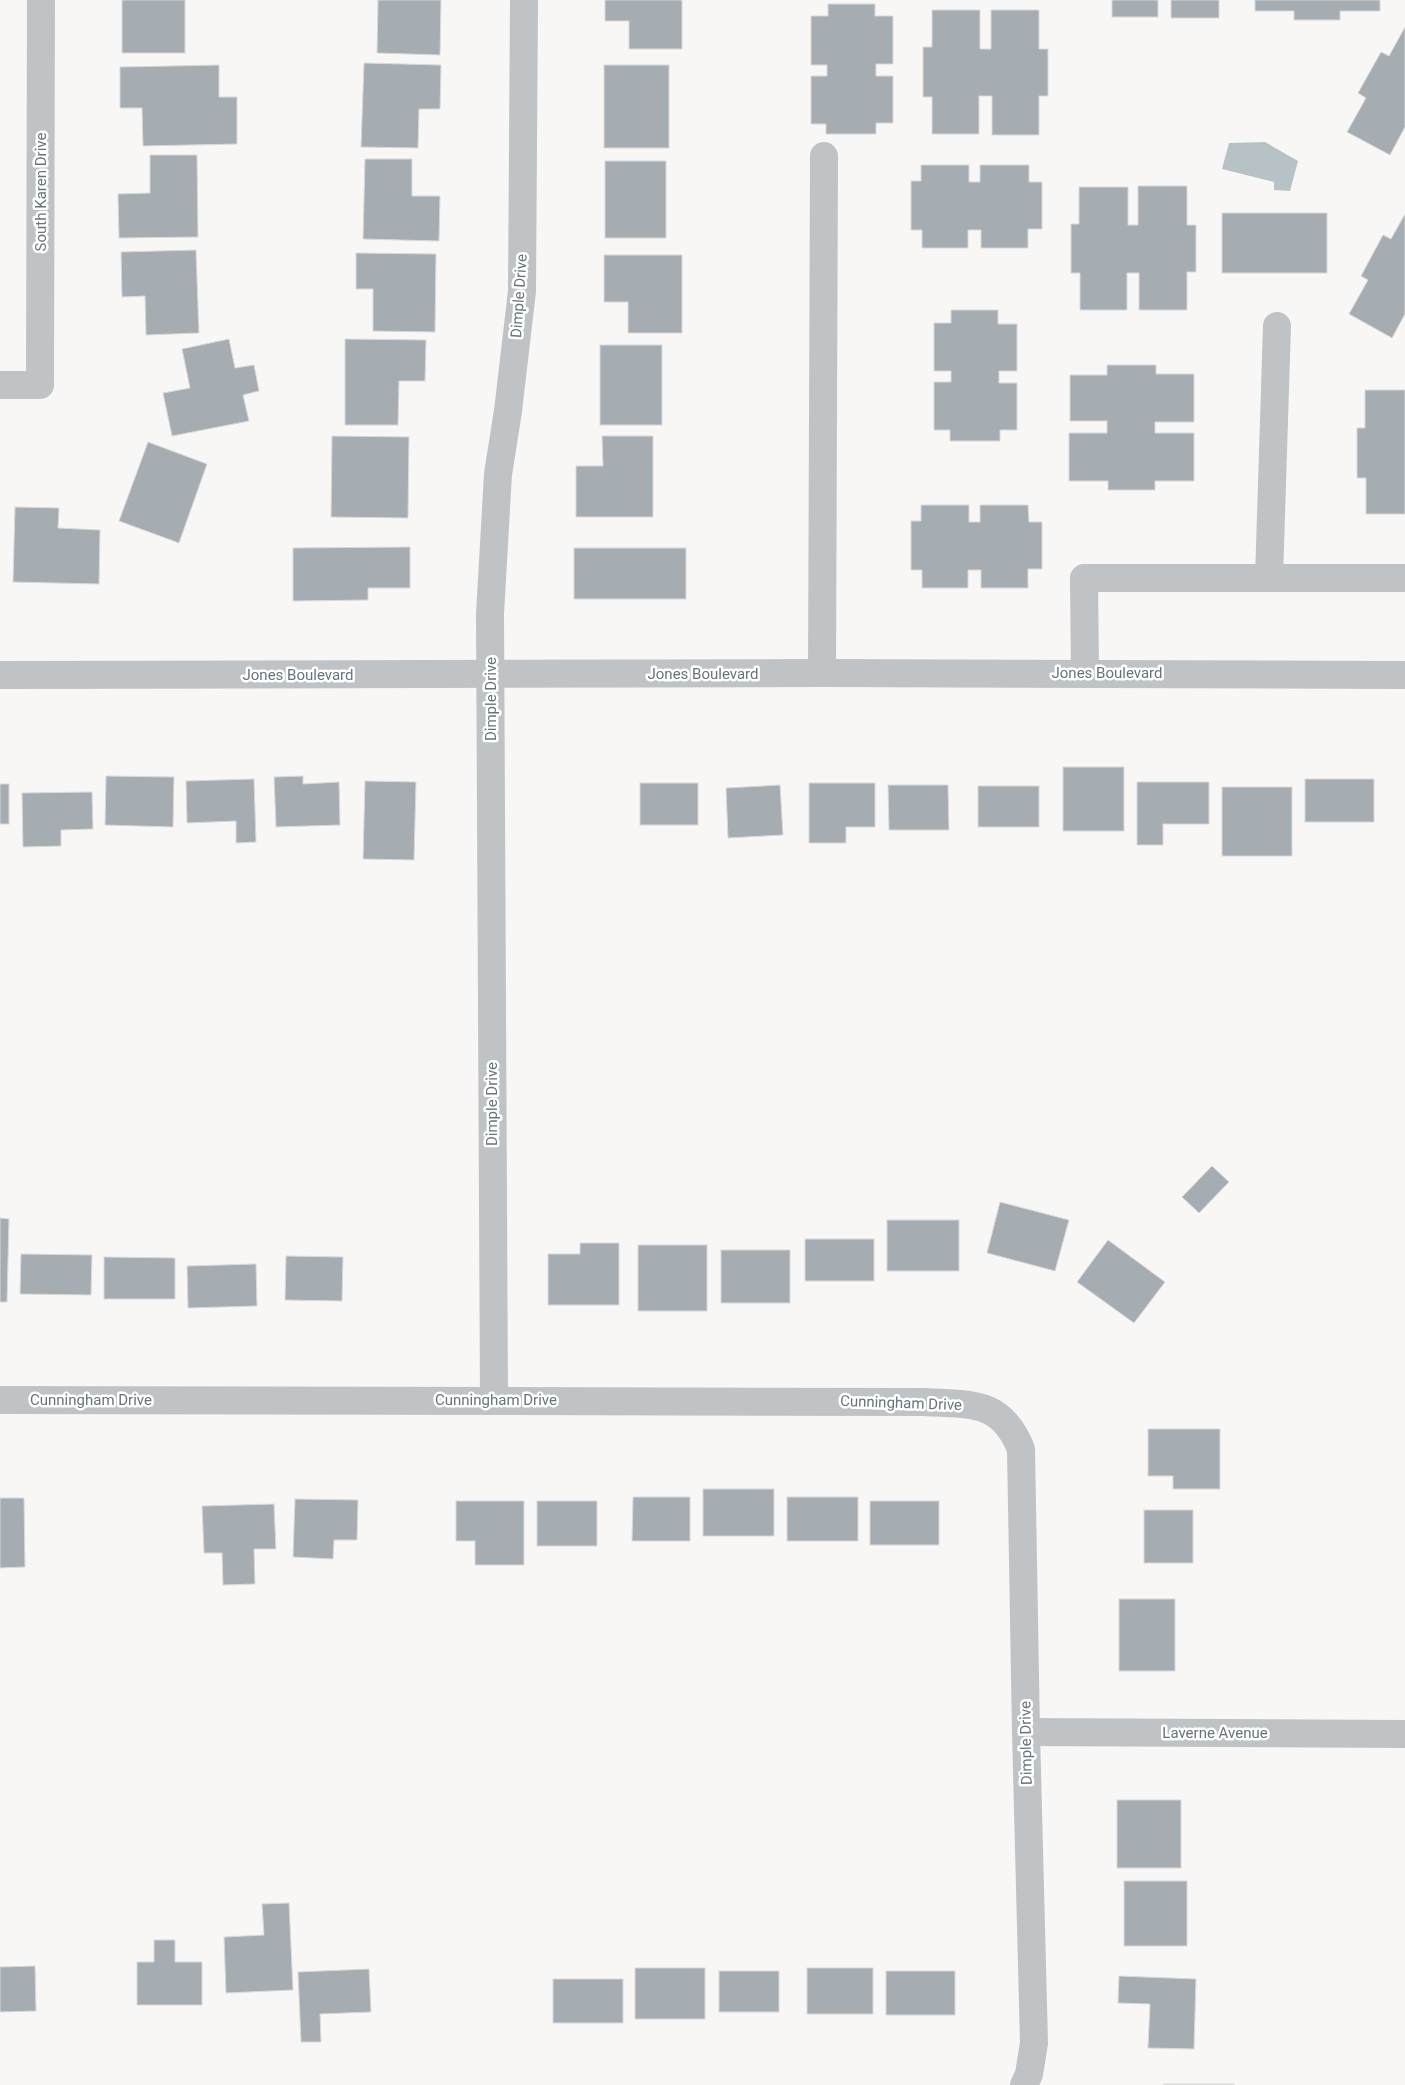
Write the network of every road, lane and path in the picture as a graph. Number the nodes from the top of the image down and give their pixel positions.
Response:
1 (41, 0) edge
2 (524, 0) edge
3 (824, 156) dead end
4 (1277, 326) dead end
5 (0, 385) edge
6 (1269, 578) junction
7 (1405, 578) edge
8 (822, 673) junction
9 (1085, 673) junction
10 (0, 675) edge
11 (491, 675) junction
12 (1405, 675) edge
13 (0, 1400) edge
14 (494, 1400) junction
15 (992, 1411) joint
16 (1026, 1732) junction
17 (1405, 1734) edge
18 (1024, 2085) edge

1 - 5 street, South Karen Drive
2 - 11 street, Dimple Drive
3 - 8 street
4 - 6 street
6 - 7 street
6 - 9 street
8 - 9 street, Jones Boulevard
8 - 11 street, Jones Boulevard
9 - 12 street, Jones Boulevard
10 - 11 street, Jones Boulevard
11 - 14 street, Dimple Drive
13 - 14 street, Cunningham Drive
14 - 15 street, Cunningham Drive
15 - 16 street, Dimple Drive
16 - 17 street, Laverne Avenue
16 - 18 street, Dimple Drive

